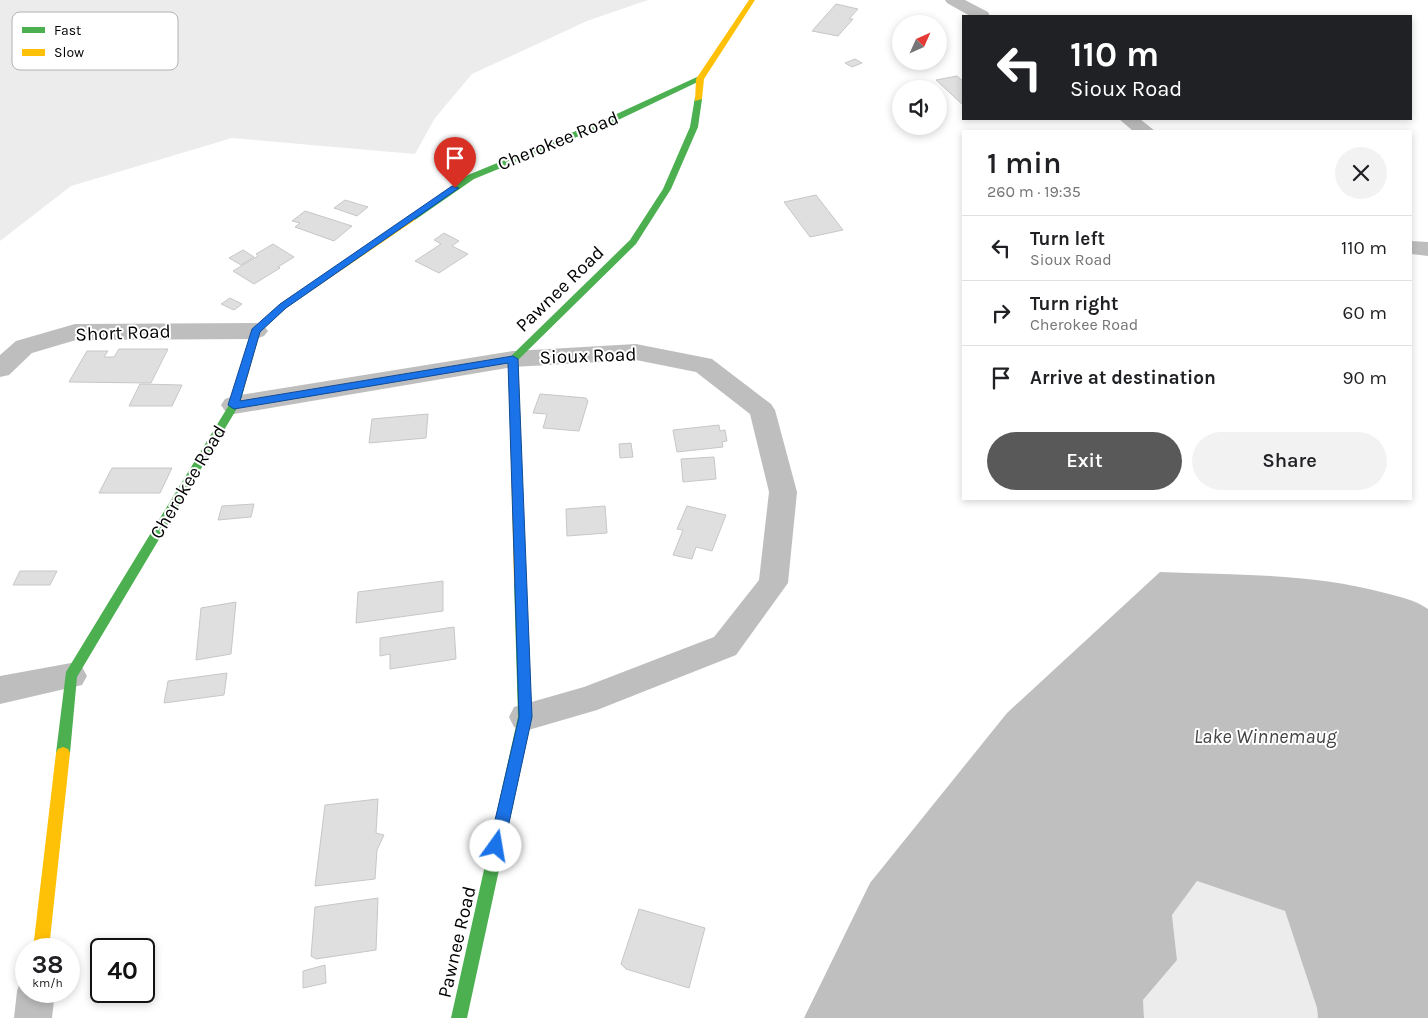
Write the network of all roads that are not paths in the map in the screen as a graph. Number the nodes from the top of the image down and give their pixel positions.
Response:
1 (752, 0) edge
2 (953, 0) edge
3 (980, 15) edge
4 (700, 79) junction
5 (1129, 120) edge
6 (1144, 130) edge
7 (1412, 247) edge
8 (1428, 249) edge
9 (256, 331) junction
10 (513, 359) junction
11 (0, 369) edge
12 (234, 405) junction
13 (71, 676) junction
14 (0, 690) edge
15 (526, 717) junction
16 (42, 938) edge
17 (35, 1003) edge
18 (33, 1018) edge
19 (459, 1018) edge

1 - 4 street, Pawnee Road
2 - 3 street
4 - 9 street, Cherokee Road
4 - 10 street, Pawnee Road
5 - 6 street
7 - 8 street
9 - 11 street, Short Road
9 - 12 street, Cherokee Road
10 - 12 street, Sioux Road
10 - 15 street, Pawnee Road
10 - 15 street, Sioux Road
12 - 13 street, Cherokee Road
13 - 14 street
13 - 16 street, Cherokee Road
15 - 19 street, Pawnee Road
17 - 18 street

